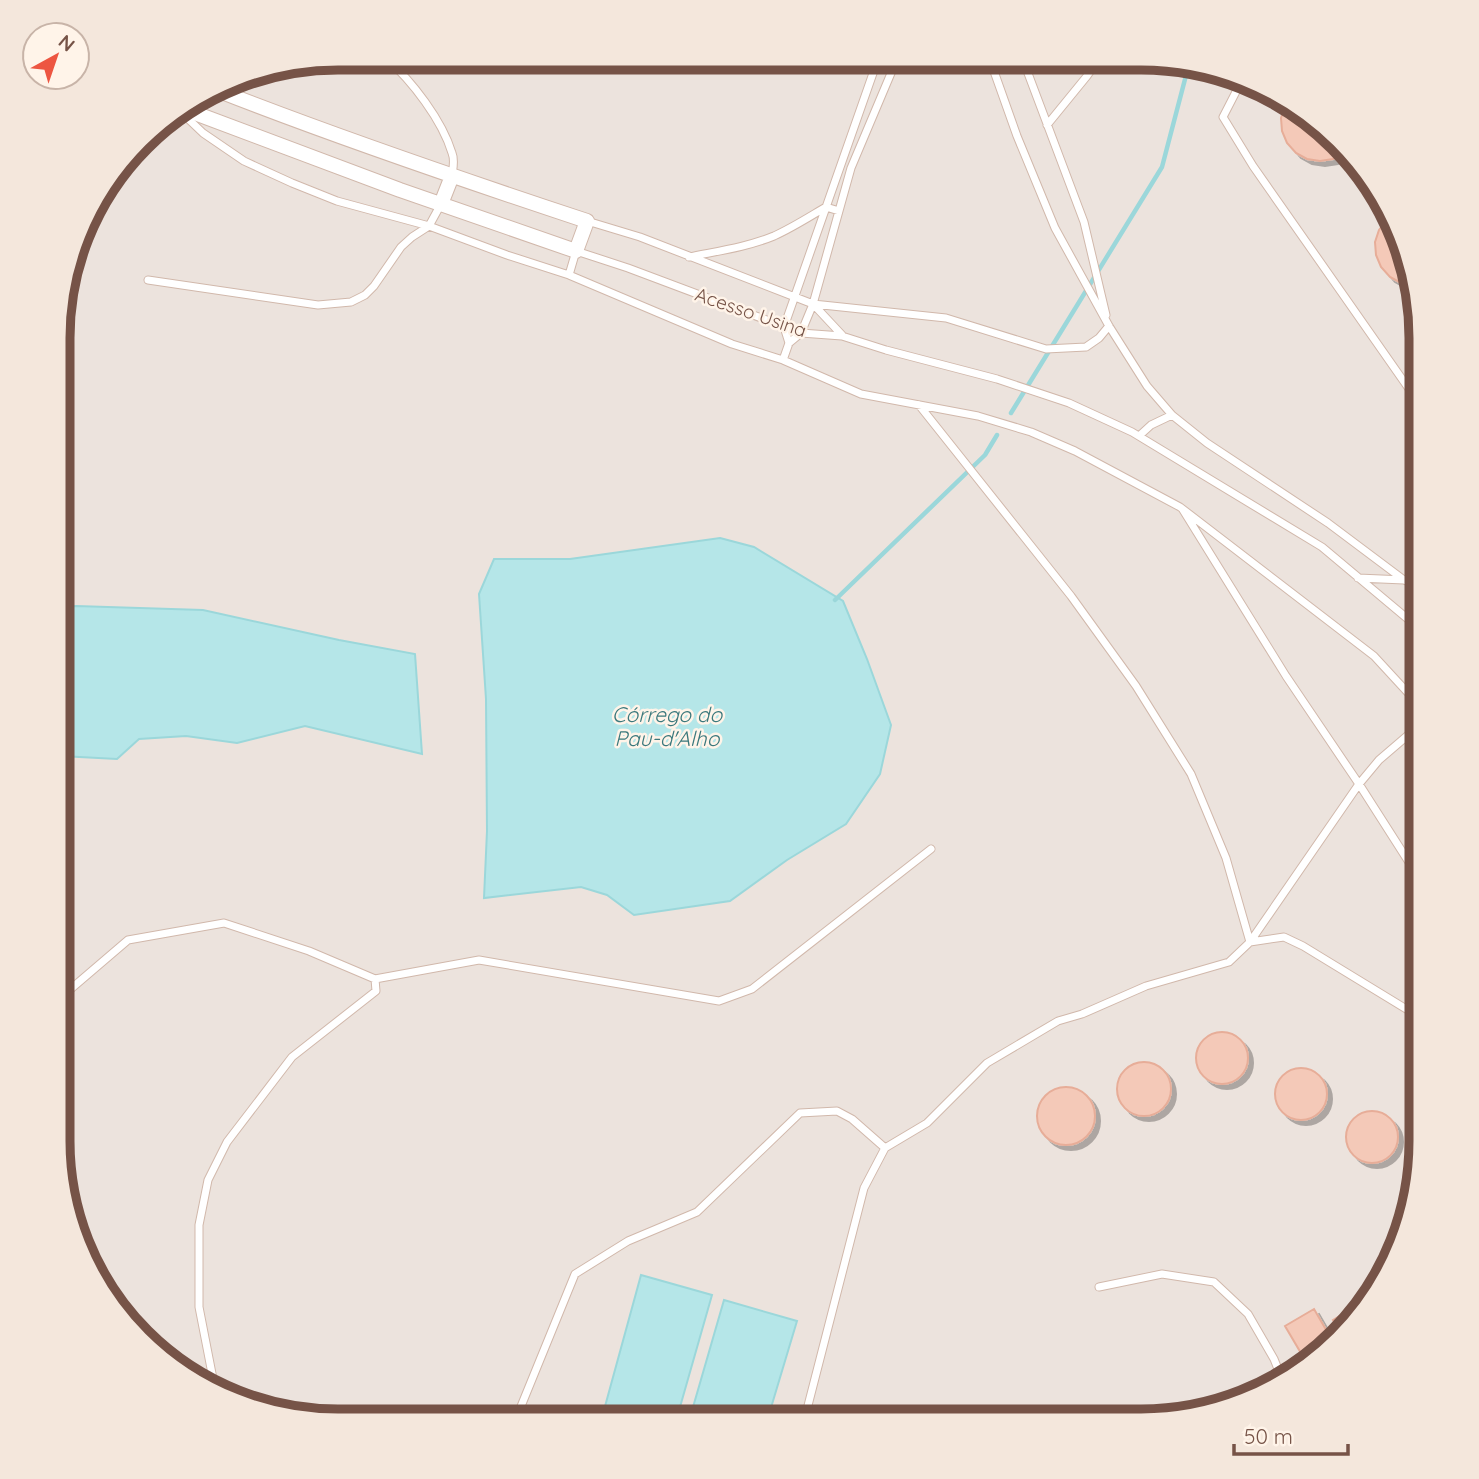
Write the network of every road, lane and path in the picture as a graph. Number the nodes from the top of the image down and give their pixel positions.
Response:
1 (400, 70) edge
2 (874, 70) edge
3 (892, 70) edge
4 (994, 70) edge
5 (1027, 70) edge
6 (1091, 70) edge
7 (1238, 88) edge
8 (227, 94) edge
9 (192, 113) edge
10 (188, 116) edge
11 (1047, 125) junction
12 (452, 176) junction
13 (441, 204) junction
14 (826, 207) junction
15 (839, 211) junction
16 (587, 220) junction
17 (429, 226) junction
18 (576, 251) junction
19 (689, 257) junction
20 (569, 275) junction
21 (148, 280) dead end
22 (794, 297) junction
23 (813, 304) junction
24 (1109, 326) junction
25 (784, 327) junction
26 (801, 333) junction
27 (842, 336) junction
28 (789, 343) junction
29 (783, 360) junction
30 (1409, 389) edge
31 (919, 405) junction
32 (1172, 415) junction
33 (1139, 436) junction
34 (1181, 507) junction
35 (1358, 578) junction
36 (1404, 580) junction
37 (1409, 582) edge
38 (1409, 620) edge
39 (1409, 694) edge
40 (1409, 734) edge
41 (1359, 784) junction
42 (931, 849) dead end
43 (1409, 862) edge
44 (1250, 942) junction
45 (375, 979) junction
46 (70, 990) edge
47 (1409, 1011) edge
48 (885, 1148) junction
49 (1099, 1287) dead end
50 (1279, 1371) edge
51 (213, 1378) edge
52 (520, 1409) edge
53 (807, 1409) edge

1 - 12 lane
2 - 14 lane
3 - 15 lane
4 - 24 lane
5 - 11 lane
6 - 11 lane
7 - 30 lane
8 - 12 street, Acesso Usina
9 - 13 street, Acesso Usina
10 - 17 lane
11 - 24 lane
12 - 13 street
12 - 16 street, Acesso Usina
13 - 17 lane
13 - 18 street, Acesso Usina
14 - 15 lane
14 - 19 lane
14 - 22 lane
15 - 23 lane
16 - 18 street
16 - 19 lane, Acesso Usina
17 - 20 lane
17 - 21 lane
18 - 20 lane
18 - 25 lane, Acesso Usina
19 - 22 lane, Acesso Usina
20 - 29 lane
22 - 23 lane, Acesso Usina
22 - 25 lane
23 - 24 lane
23 - 26 lane
23 - 27 lane, Acesso Usina
24 - 32 lane
25 - 26 lane, Acesso Usina
25 - 28 lane
26 - 27 lane, Acesso Usina
26 - 28 lane
27 - 33 lane
28 - 29 lane
29 - 31 lane
31 - 34 lane
31 - 44 lane
32 - 33 lane
32 - 36 lane
33 - 35 lane
34 - 39 lane
34 - 41 lane
35 - 36 lane
35 - 38 lane
36 - 37 lane
40 - 41 lane
41 - 43 lane
41 - 44 lane
42 - 45 lane
44 - 47 lane
44 - 48 lane
45 - 46 lane
45 - 51 lane
48 - 52 lane
48 - 53 lane
49 - 50 lane

